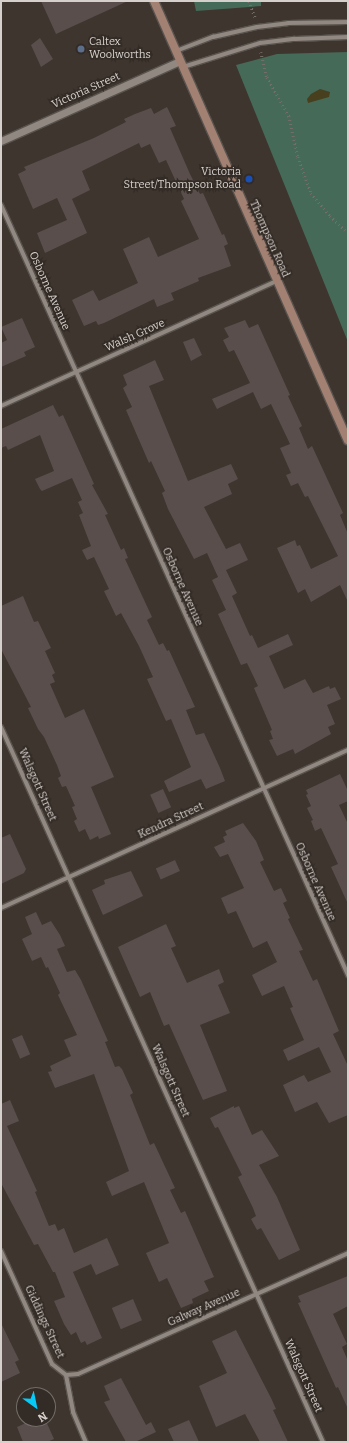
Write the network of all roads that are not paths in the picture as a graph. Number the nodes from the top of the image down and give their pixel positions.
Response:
1 (154, 1) edge
2 (348, 22) edge
3 (348, 37) edge
4 (176, 51) junction
5 (182, 64) junction
6 (1, 141) edge
7 (1, 205) edge
8 (276, 281) junction
9 (76, 372) junction
10 (1, 406) edge
11 (348, 440) edge
12 (1, 727) edge
13 (348, 750) edge
14 (263, 788) junction
15 (68, 877) junction
16 (1, 908) edge
17 (348, 975) edge
18 (1, 1251) edge
19 (348, 1253) edge
20 (256, 1294) junction
21 (66, 1375) junction
22 (86, 1442) edge
23 (323, 1442) edge

1 - 4 main road, Thompson Road
2 - 4 street
3 - 5 street
4 - 5 main road, Thompson Road
5 - 6 street, Victoria Street
5 - 8 main road, Thompson Road
7 - 9 street, Osborne Avenue
8 - 9 street, Walsh Grove
8 - 11 main road, Thompson Road
9 - 10 street, Walsh Grove
9 - 14 street, Osborne Avenue
12 - 15 street, Walsgott Street
13 - 14 street, Kendra Street
14 - 15 street, Kendra Street
14 - 17 street, Osborne Avenue
15 - 16 street, Kendra Street
15 - 20 street, Walsgott Street
18 - 21 street, Giddings Street
19 - 20 street, Galway Avenue
20 - 21 street, Galway Avenue
20 - 23 street, Walsgott Street
21 - 22 street

